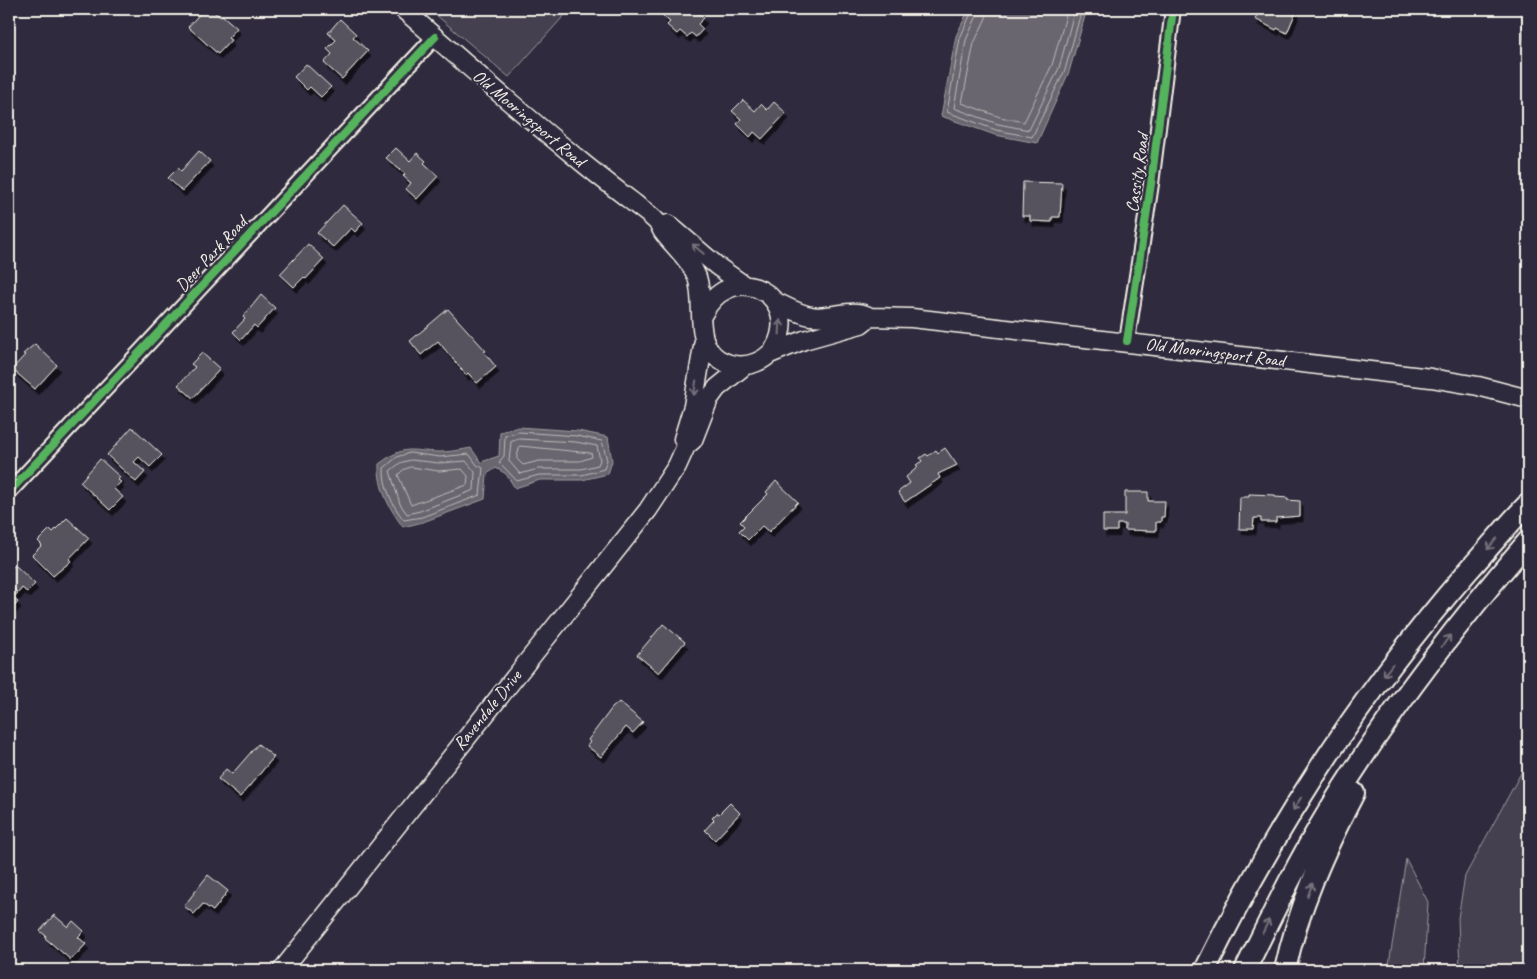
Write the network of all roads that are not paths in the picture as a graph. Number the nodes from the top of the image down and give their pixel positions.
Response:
1 (403, 9) edge
2 (1173, 9) edge
3 (435, 37) junction
4 (658, 223) junction
5 (744, 285) junction
6 (774, 301) junction
7 (702, 314) junction
8 (870, 317) junction
9 (704, 340) junction
10 (1128, 341) junction
11 (770, 354) junction
12 (744, 366) junction
13 (1528, 399) edge
14 (686, 446) junction
15 (9, 492) edge
16 (1526, 506) edge
17 (1528, 541) edge
18 (1430, 662) junction
19 (1272, 842) junction
20 (282, 970) edge
21 (1192, 970) edge
22 (1205, 970) edge
23 (1245, 970) edge
24 (1285, 970) edge

1 - 3 main road, Old Mooringsport Road
2 - 10 street, Cassity Road
3 - 4 main road, Old Mooringsport Road
3 - 15 street, Deer Park Road
5 -> 4 main road, Old Mooringsport Road
4 - 7 main road, Old Mooringsport Road
5 - 6 main road, Old Mooringsport Road
5 - 7 main road
6 - 8 main road, Old Mooringsport Road
11 -> 6 main road
7 - 9 main road, Old Mooringsport Road
8 - 10 main road, Old Mooringsport Road
8 - 11 main road, Old Mooringsport Road
9 - 12 main road
9 -> 14 main road, Ravendale Drive
10 - 13 main road, Old Mooringsport Road
11 - 12 main road, Old Mooringsport Road
12 - 14 main road, Ravendale Drive
14 - 20 main road, Ravendale Drive
16 -> 19 highway
18 -> 17 highway
23 -> 18 highway
24 -> 18 highway
19 - 21 highway
19 - 22 highway

